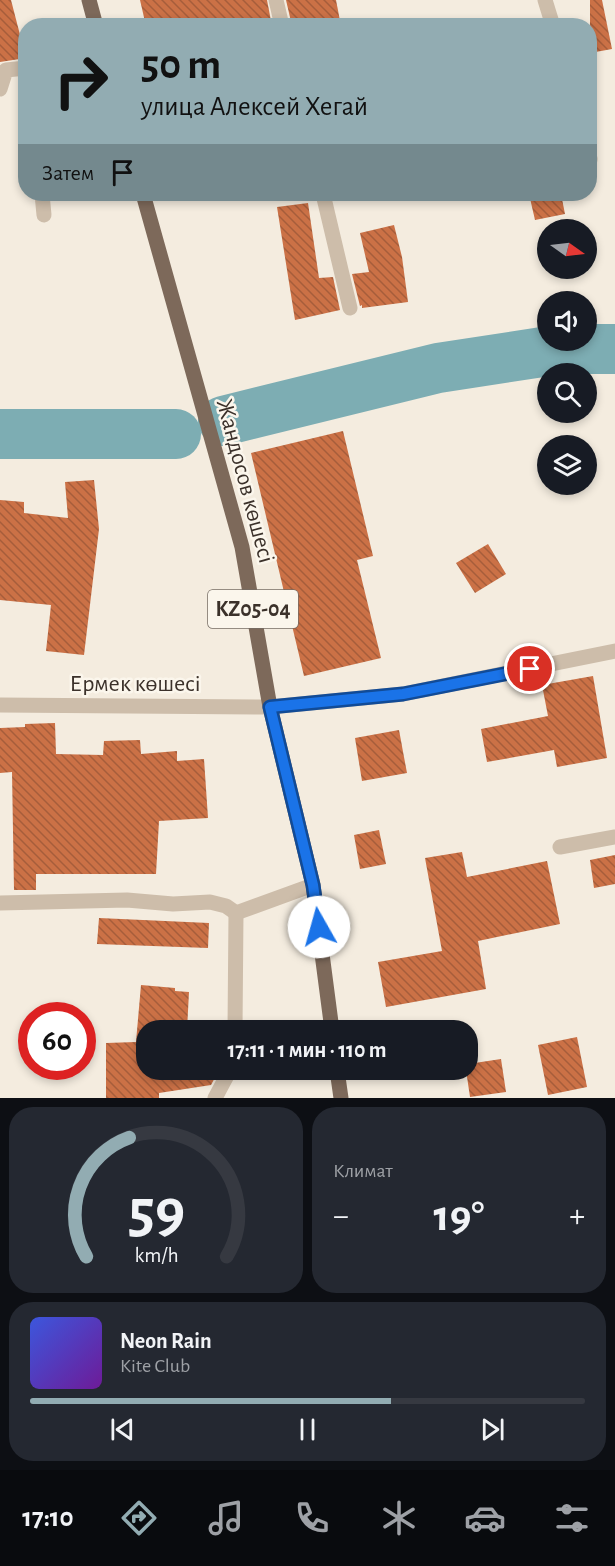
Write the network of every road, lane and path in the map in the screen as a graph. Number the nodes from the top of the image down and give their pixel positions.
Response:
1 (89, 0) edge
2 (276, 0) edge
3 (545, 0) edge
4 (94, 18) edge
5 (280, 18) edge
6 (551, 18) edge
7 (18, 69) edge
8 (0, 89) edge
9 (43, 201) edge
10 (145, 201) edge
11 (325, 201) edge
12 (44, 215) dead end
13 (350, 308) dead end
14 (615, 651) edge
15 (0, 705) edge
16 (270, 707) junction
17 (615, 837) edge
18 (560, 847) dead end
19 (313, 885) junction
20 (0, 903) edge
21 (236, 913) junction
22 (235, 1020) edge
23 (331, 1020) edge
24 (225, 1080) edge
25 (338, 1080) edge
26 (215, 1098) edge
27 (341, 1098) edge

1 - 4 main road
2 - 5 street
3 - 6 street
7 - 8 street
9 - 12 street
10 - 16 main road, Жандосов көшесі / KZ05-04
11 - 13 street
14 - 16 street, Ермек көшесі
15 - 16 street, Ермек көшесі
16 - 19 main road, Жандосов көшесі / KZ05-04
17 - 18 street
19 - 21 street
19 - 23 main road, Жандосов көшесі / KZ05-04
20 - 21 street
21 - 22 street
24 - 26 street
25 - 27 main road

